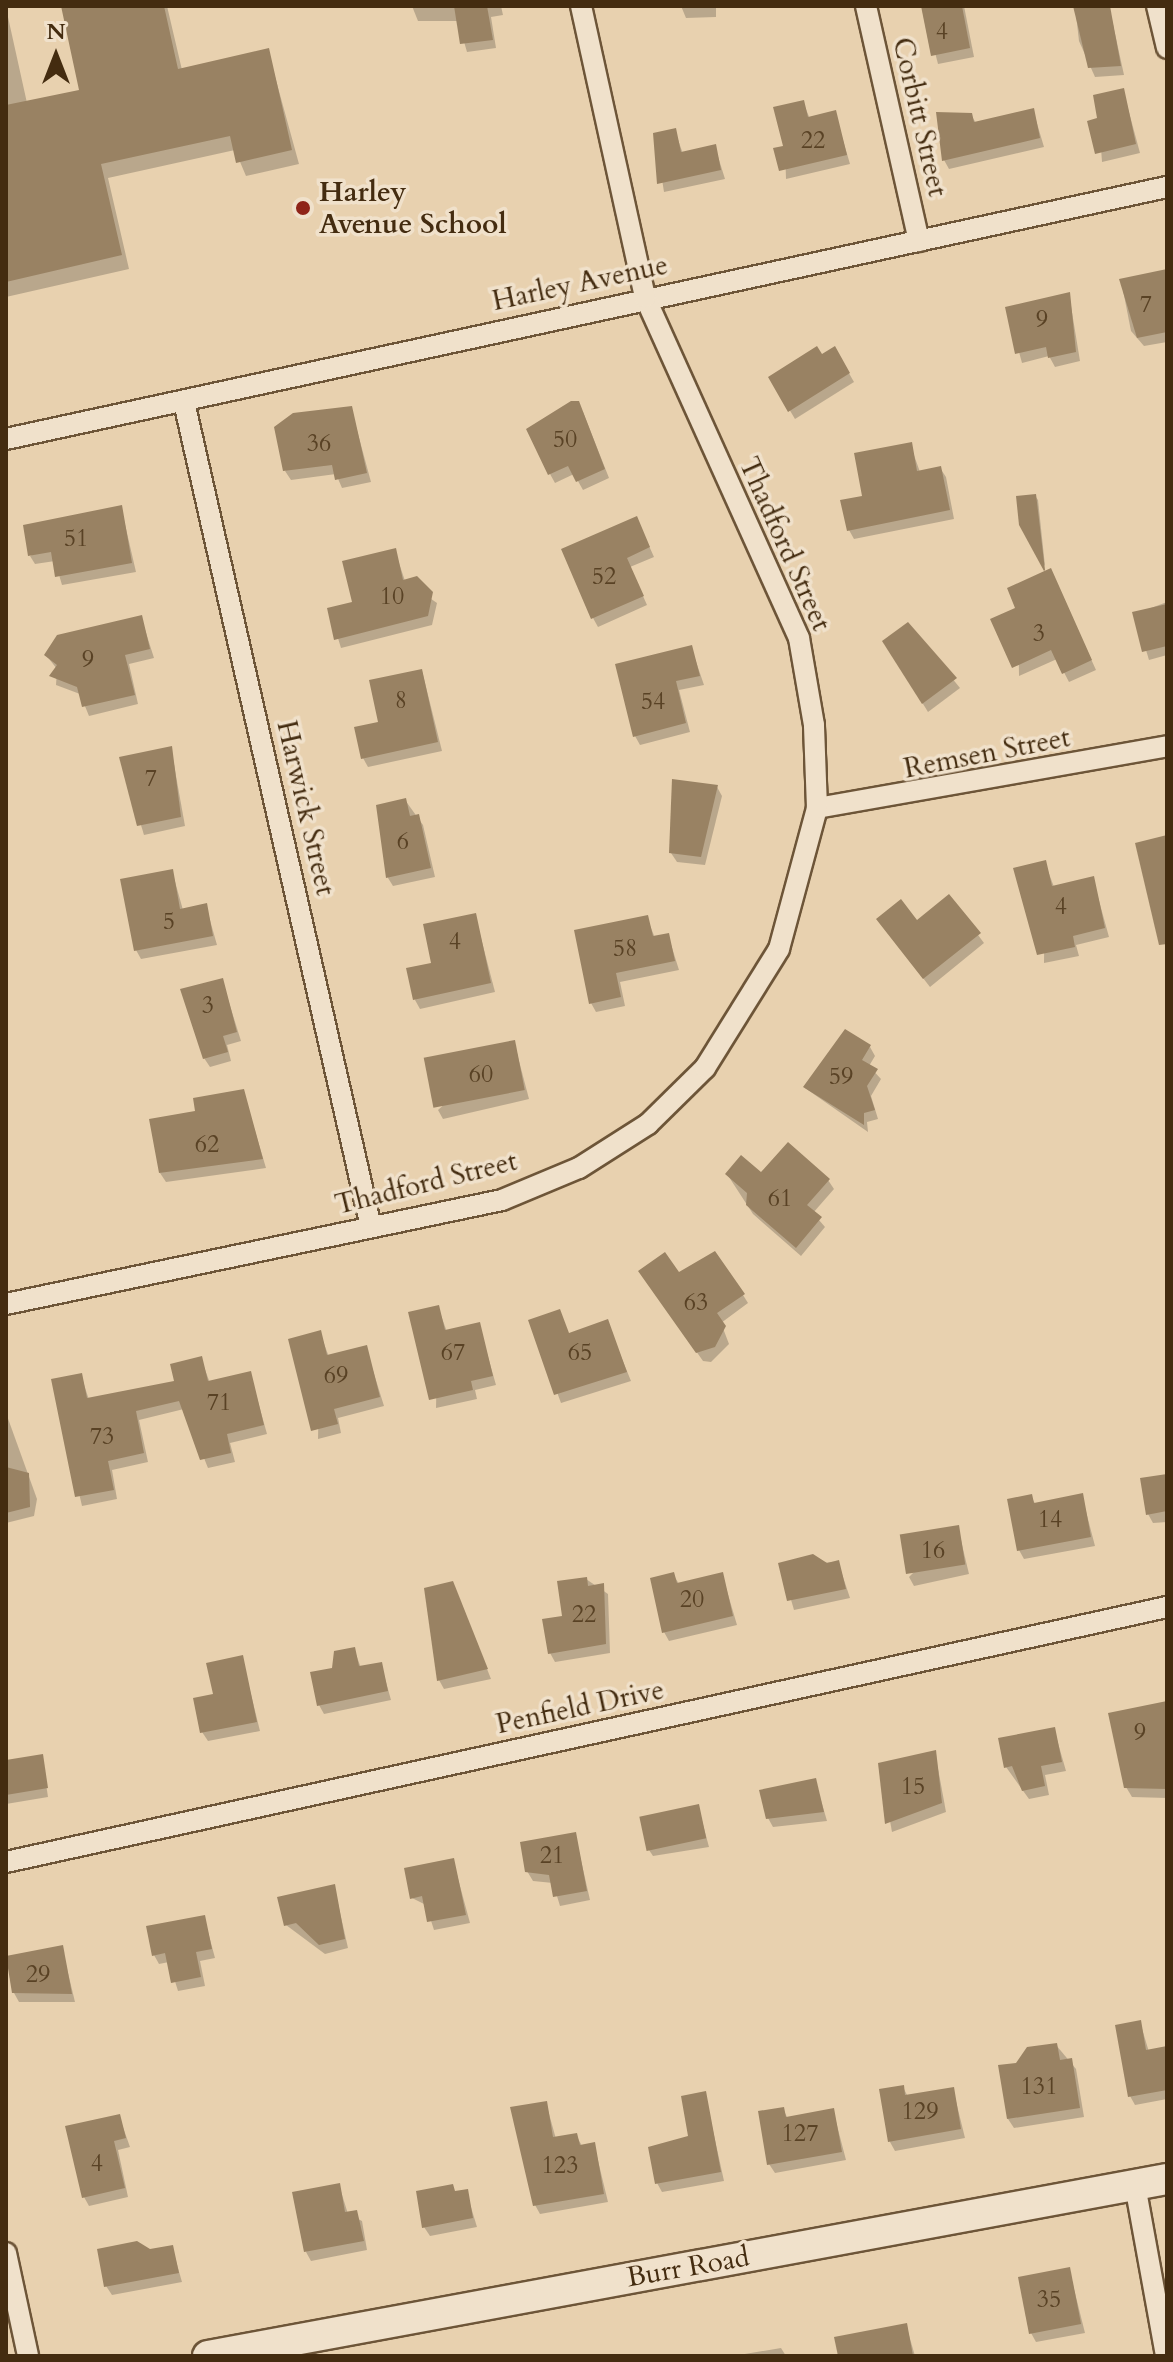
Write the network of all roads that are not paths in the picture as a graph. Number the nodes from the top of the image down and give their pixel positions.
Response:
1 (581, 6) edge
2 (866, 6) edge
3 (1157, 6) edge
4 (1167, 48) edge
5 (1167, 187) edge
6 (919, 241) junction
7 (645, 297) junction
8 (184, 402) junction
9 (6, 439) edge
10 (1167, 746) edge
11 (817, 808) junction
12 (371, 1227) junction
13 (6, 1304) edge
14 (1167, 1607) edge
15 (6, 1862) edge
16 (1167, 2179) edge
17 (1135, 2185) junction
18 (6, 2253) edge
19 (28, 2356) edge
20 (208, 2356) edge
21 (1166, 2356) edge

1 - 7 street, Thadford Street
2 - 6 street, Corbitt Street
3 - 4 street
5 - 6 street, Harley Avenue
6 - 7 street, Harley Avenue
7 - 8 street, Harley Avenue
7 - 11 street, Thadford Street
8 - 9 street, Harley Avenue
8 - 12 street, Harwick Street
10 - 11 street, Remsen Street
11 - 12 street, Thadford Street
12 - 13 street, Thadford Street
14 - 15 street, Penfield Drive
16 - 17 street, Burr Road
17 - 20 street, Burr Road
17 - 21 street
18 - 19 street

